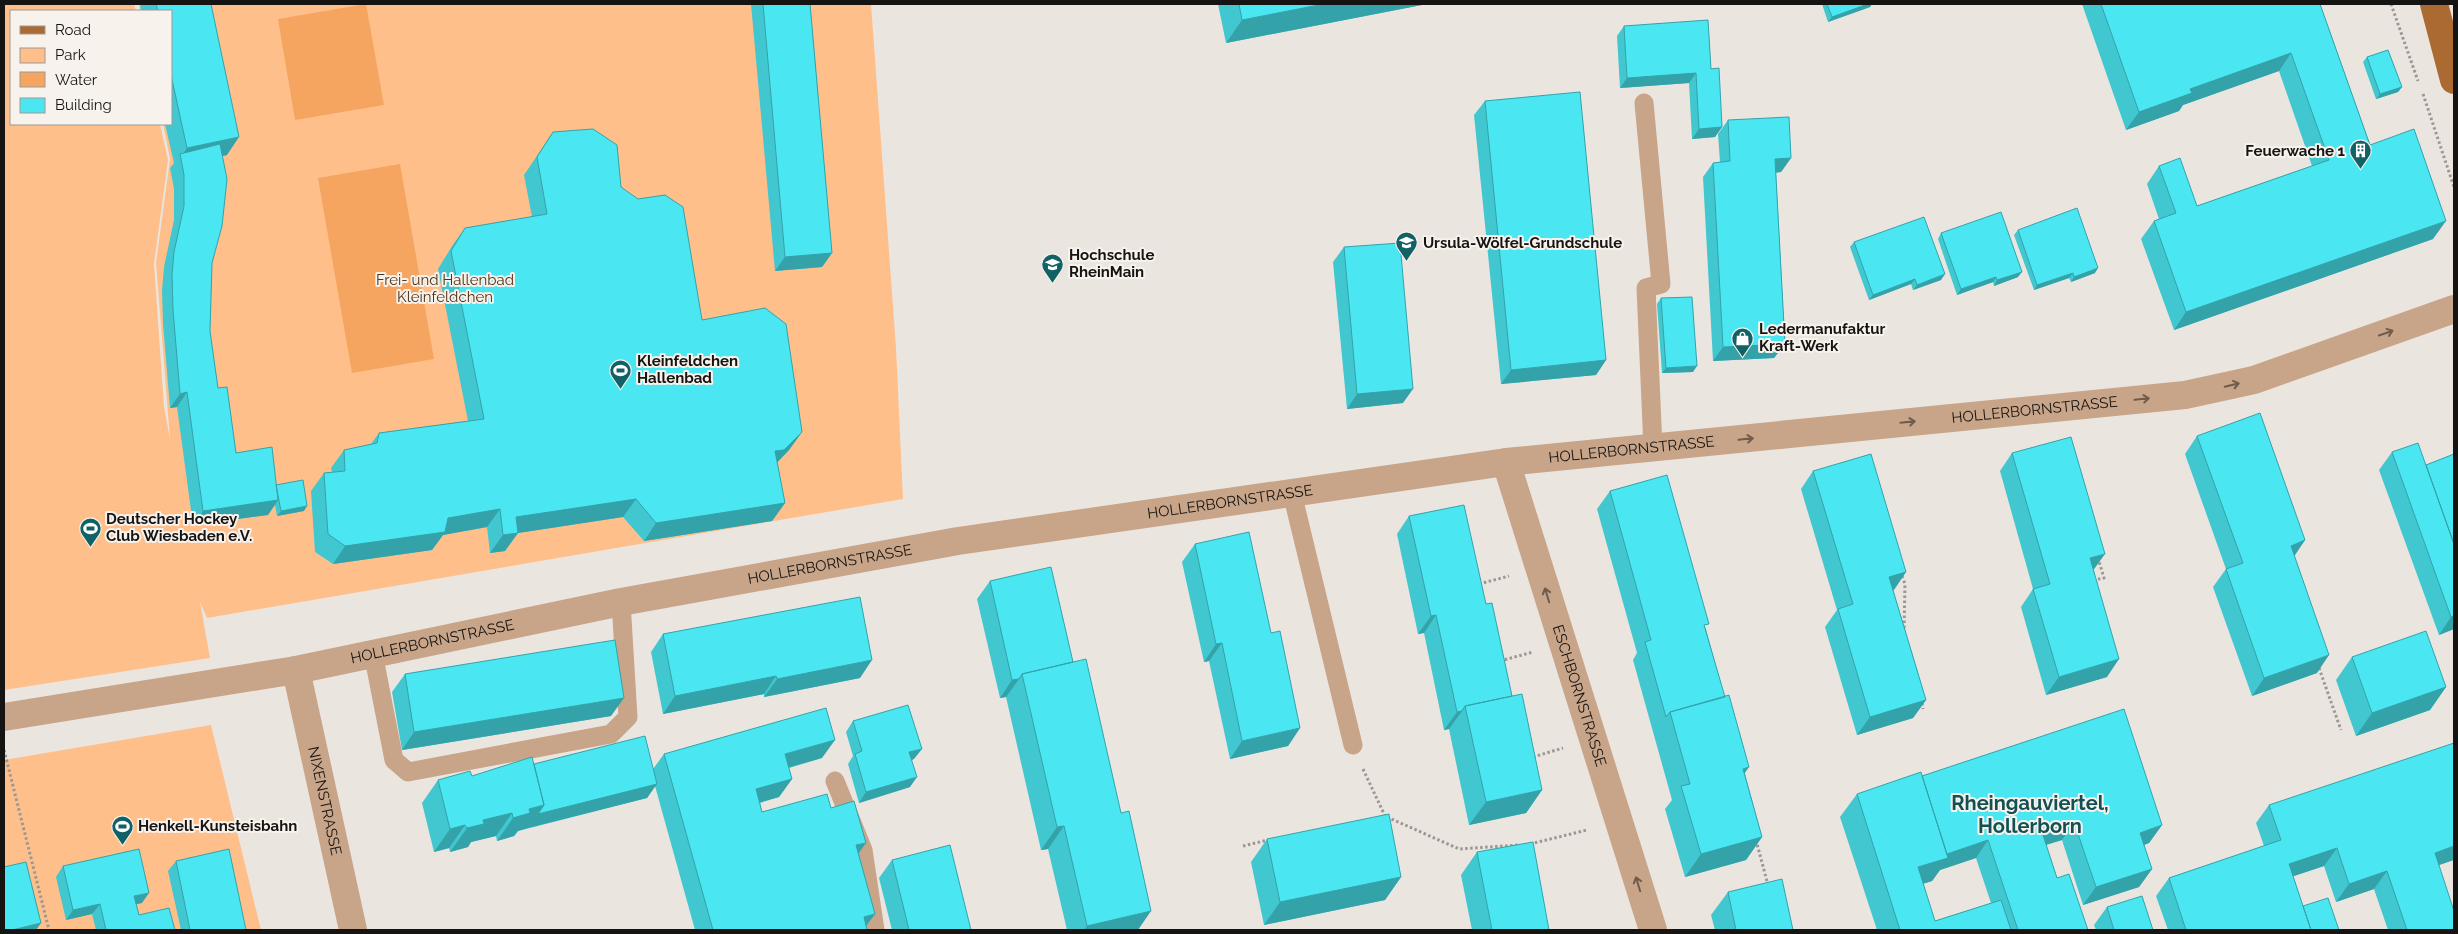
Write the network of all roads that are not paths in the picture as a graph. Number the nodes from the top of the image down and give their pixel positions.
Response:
1 (2434, 4) edge
2 (2454, 80) edge
3 (1644, 103) dead end
4 (2454, 309) edge
5 (1654, 448) junction
6 (1506, 462) junction
7 (1292, 493) junction
8 (621, 602) junction
9 (373, 653) junction
10 (296, 670) junction
11 (4, 717) edge
12 (1353, 745) road end
13 (835, 781) dead end
14 (352, 930) edge
15 (875, 930) edge
16 (1653, 930) edge

1 - 2 main road
3 - 5 lane
5 -> 4 street, HOLLERBORNSTRASSE
5 - 6 street, HOLLERBORNSTRASSE
6 - 7 street, HOLLERBORNSTRASSE
16 -> 6 street, ESCHBORNSTRASSE
7 - 8 street, HOLLERBORNSTRASSE
7 - 12 lane
8 - 9 street, HOLLERBORNSTRASSE
8 - 9 lane
9 - 10 street, HOLLERBORNSTRASSE
10 - 11 street, HOLLERBORNSTRASSE
10 - 14 street, NIXENSTRASSE
13 - 15 lane

